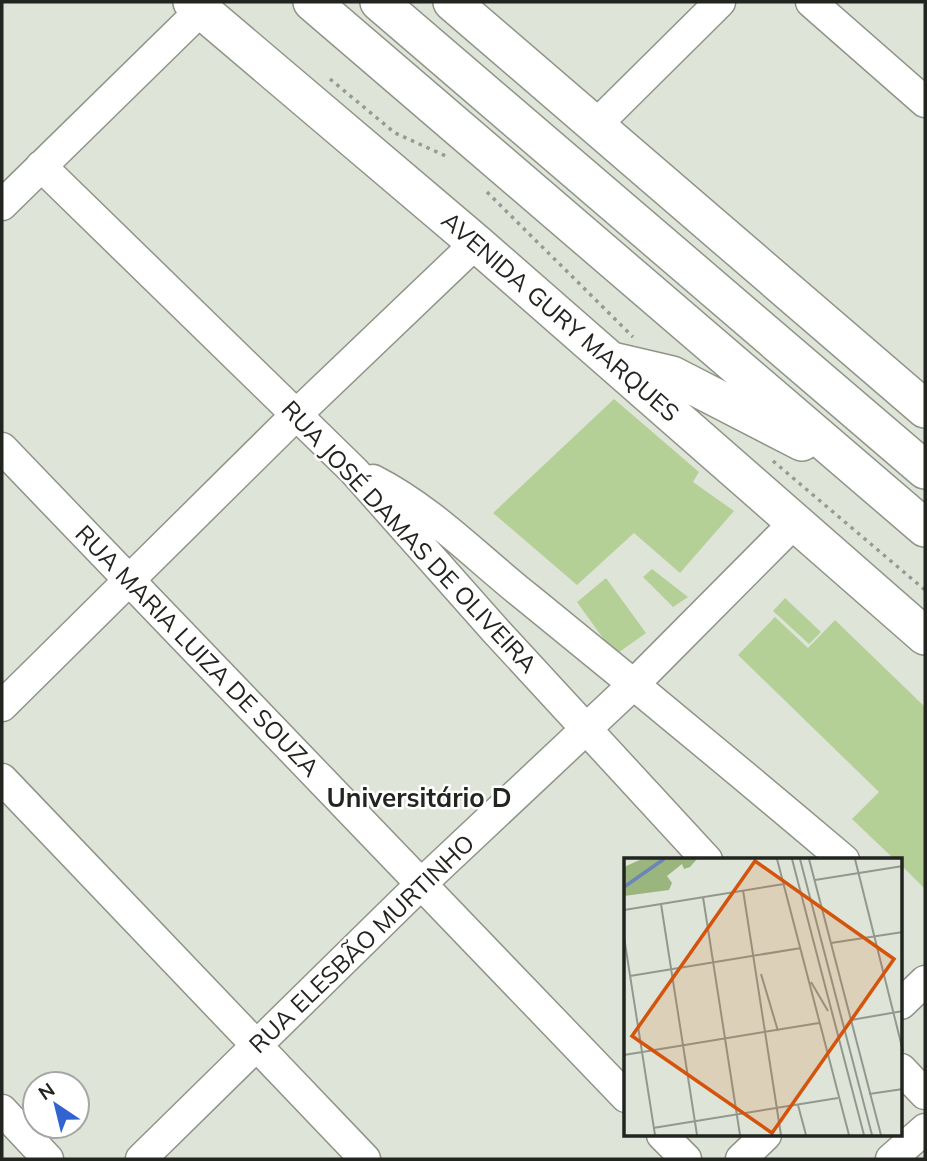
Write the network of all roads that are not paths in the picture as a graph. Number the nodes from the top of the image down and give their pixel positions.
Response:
1 (312, 2) edge
2 (379, 2) edge
3 (403, 2) edge
4 (453, 2) edge
5 (720, 2) edge
6 (811, 2) edge
7 (196, 6) edge
8 (435, 49) junction
9 (925, 102) edge
10 (597, 124) junction
11 (41, 166) junction
12 (2, 205) edge
13 (476, 243) junction
14 (620, 348) junction
15 (925, 407) edge
16 (297, 414) junction
17 (890, 440) junction
18 (2, 448) edge
19 (855, 469) junction
20 (925, 470) edge
21 (354, 471) junction
22 (794, 523) junction
23 (925, 528) edge
24 (130, 581) junction
25 (526, 597) junction
26 (495, 630) junction
27 (925, 636) edge
28 (635, 683) junction
29 (2, 706) edge
30 (587, 730) junction
31 (2, 779) edge
32 (705, 858) edge
33 (842, 858) edge
34 (421, 884) junction
35 (925, 981) edge
36 (902, 1003) edge
37 (257, 1046) junction
38 (902, 1070) edge
39 (925, 1094) edge
40 (624, 1095) edge
41 (2, 1110) edge
42 (925, 1129) edge
43 (663, 1136) edge
44 (765, 1136) edge
45 (48, 1159) edge
46 (141, 1159) edge
47 (365, 1159) edge
48 (686, 1159) edge
49 (741, 1159) edge
50 (891, 1159) edge

1 - 19 main road
2 - 8 main road
3 - 8 main road
4 - 10 main road
5 - 10 street
6 - 9 street
7 - 11 street
7 - 13 main road, AVENIDA GURY MARQUES
8 - 17 main road
10 - 15 main road
11 - 12 street
11 - 16 street, RUA JOSÉ DAMAS DE OLIVEIRA
13 - 14 main road, AVENIDA GURY MARQUES
13 - 16 street
14 - 19 main road
14 - 22 main road, AVENIDA GURY MARQUES
15 - 17 main road
16 - 21 street, RUA JOSÉ DAMAS DE OLIVEIRA
16 - 24 street
17 - 19 main road
17 - 20 main road
18 - 24 street, RUA MARIA LUIZA DE SOUZA
19 - 23 main road
21 - 25 street
21 - 26 street, RUA JOSÉ DAMAS DE OLIVEIRA
22 - 27 main road, AVENIDA GURY MARQUES
22 - 28 street, RUA ELESBÃO MURTINHO
24 - 29 street
24 - 34 street, RUA MARIA LUIZA DE SOUZA
25 - 26 street
25 - 28 street
26 - 30 street, RUA JOSÉ DAMAS DE OLIVEIRA
28 - 30 street, RUA ELESBÃO MURTINHO
28 - 33 street
30 - 32 street, RUA JOSÉ DAMAS DE OLIVEIRA
30 - 34 street, RUA ELESBÃO MURTINHO
31 - 37 street
34 - 37 street, RUA ELESBÃO MURTINHO
34 - 40 street, RUA MARIA LUIZA DE SOUZA
35 - 36 street
37 - 46 street, RUA ELESBÃO MURTINHO
37 - 47 street
38 - 39 street
41 - 45 street
42 - 50 street
43 - 48 street
44 - 49 street

